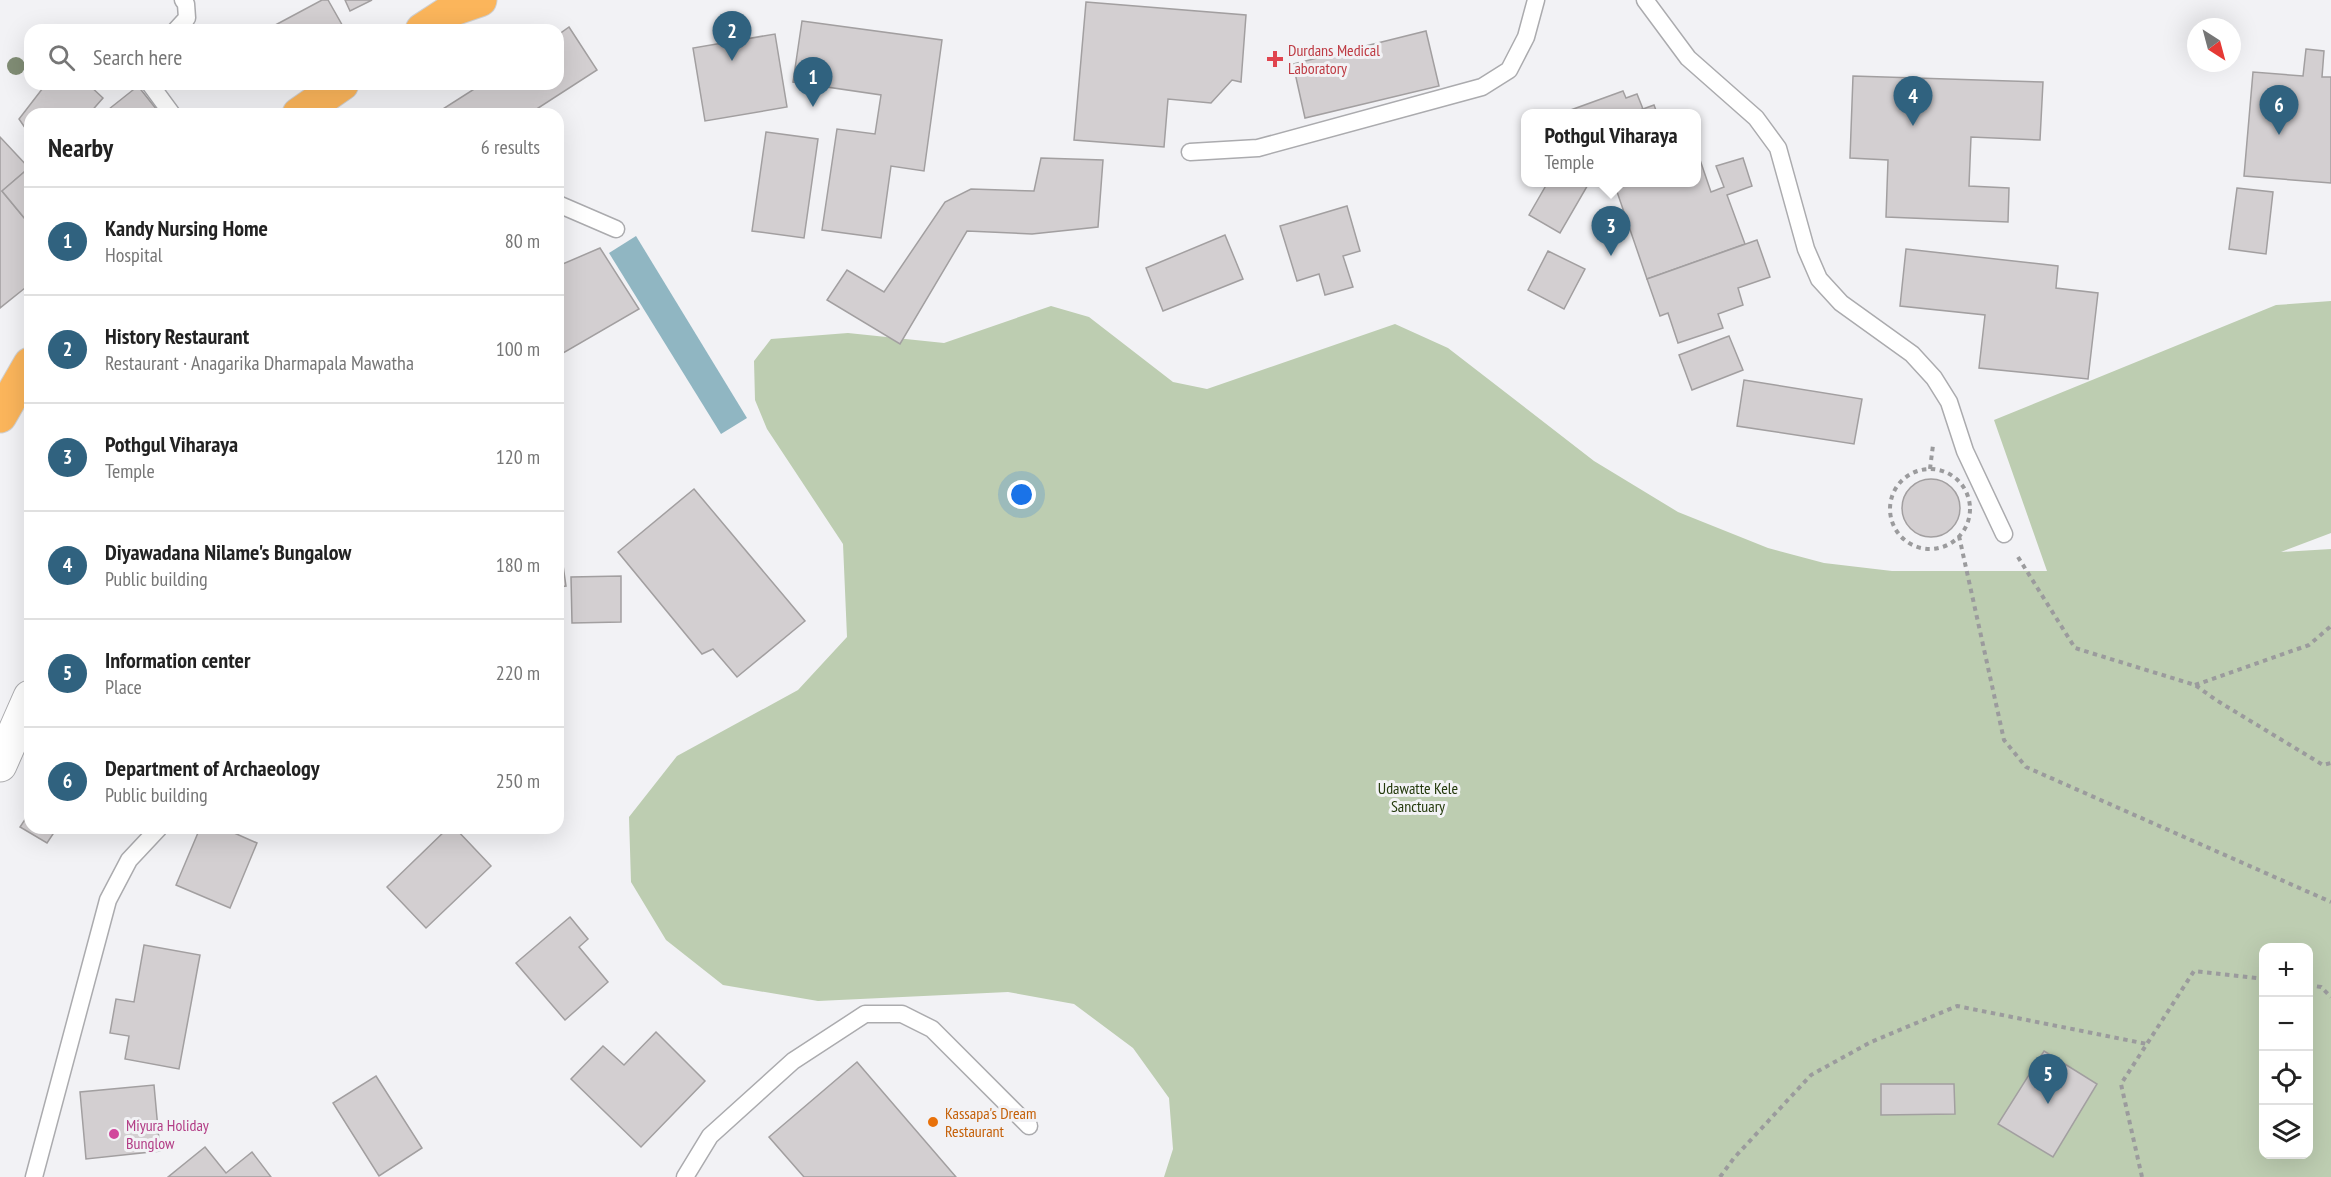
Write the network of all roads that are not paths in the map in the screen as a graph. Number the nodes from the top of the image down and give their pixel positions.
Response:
1 (183, 0) edge
2 (480, 0) edge
3 (1536, 0) edge
4 (1645, 0) edge
5 (182, 24) edge
6 (431, 24) edge
7 (154, 90) edge
8 (333, 90) edge
9 (168, 108) edge
10 (308, 108) edge
11 (1190, 152) dead end
12 (564, 207) edge
13 (616, 229) dead end
14 (24, 374) edge
15 (0, 416) edge
16 (2004, 534) road end
17 (24, 711) edge
18 (0, 765) edge
19 (153, 834) edge
20 (1029, 1126) dead end
21 (34, 1177) edge
22 (685, 1177) edge

1 - 5 lane
2 - 6 highway
3 - 11 lane
4 - 16 lane
7 - 9 lane
8 - 10 highway
12 - 13 lane
14 - 15 highway
17 - 18 street
19 - 21 lane
20 - 22 lane

